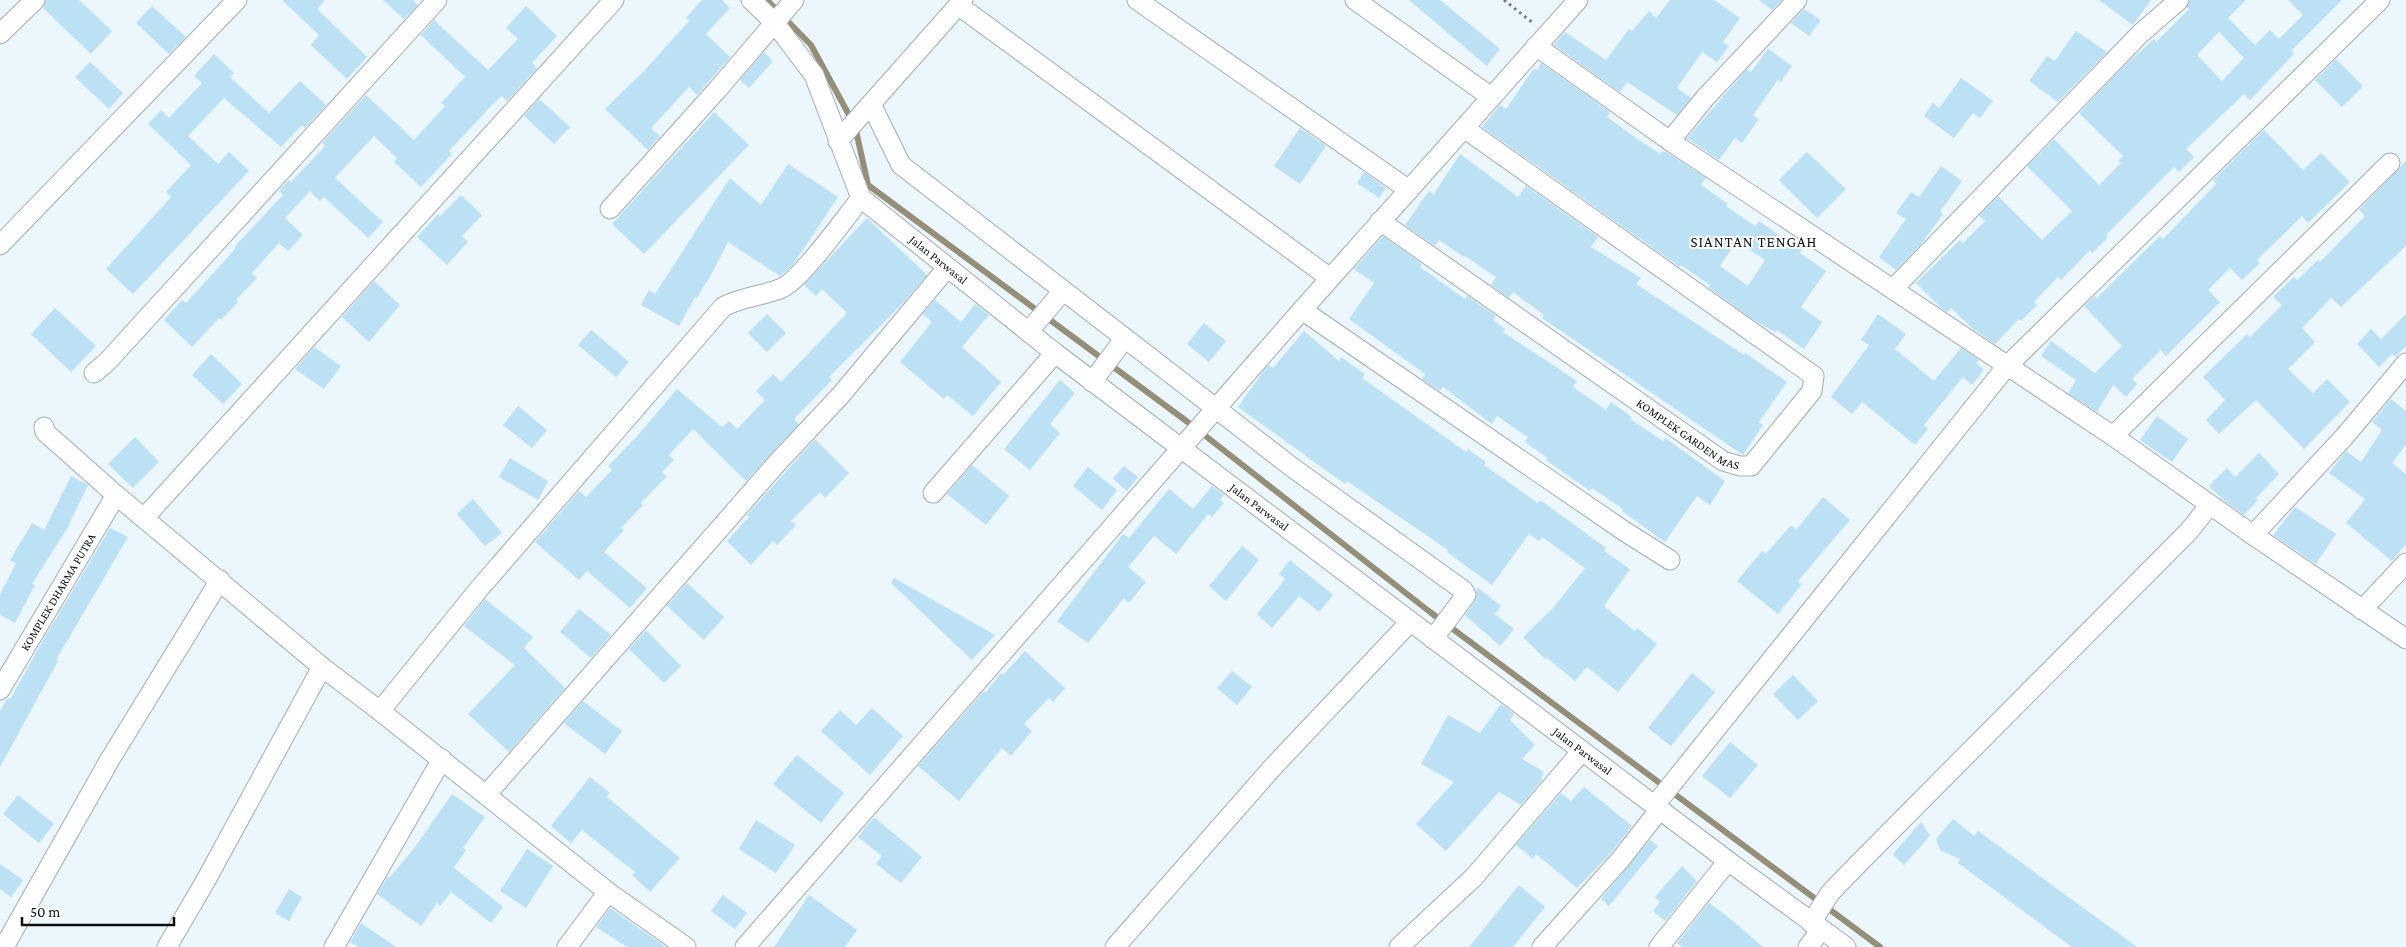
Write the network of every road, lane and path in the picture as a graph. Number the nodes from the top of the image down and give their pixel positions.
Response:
1 (35, 0) edge
2 (237, 0) edge
3 (437, 0) edge
4 (614, 0) edge
5 (751, 0) edge
6 (794, 0) edge
7 (1137, 0) edge
8 (1355, 0) edge
9 (1504, 0) edge
10 (1578, 0) edge
11 (1797, 0) edge
12 (2179, 0) edge
13 (2380, 0) edge
14 (960, 2) edge
15 (776, 19) junction
16 (0, 34) edge
17 (1541, 41) junction
18 (1491, 97) junction
19 (871, 104) junction
20 (1464, 128) junction
21 (838, 141) junction
22 (1670, 141) junction
23 (2390, 163) dead end
24 (1408, 190) junction
25 (861, 198) junction
26 (610, 209) dead end
27 (1380, 221) junction
28 (0, 245) edge
29 (947, 268) junction
30 (1330, 278) junction
31 (1893, 288) junction
32 (1058, 297) junction
33 (1302, 310) junction
34 (1032, 327) junction
35 (1120, 345) junction
36 (1055, 354) junction
37 (2406, 363) edge
38 (2007, 366) junction
39 (94, 373) dead end
40 (1096, 376) junction
41 (1211, 415) junction
42 (44, 428) dead end
43 (2113, 436) junction
44 (1186, 444) junction
45 (933, 493) dead end
46 (116, 495) junction
47 (2210, 505) junction
48 (144, 518) junction
49 (2253, 535) junction
50 (1670, 560) dead end
51 (2406, 564) edge
52 (220, 580) junction
53 (2362, 610) junction
54 (1410, 622) junction
55 (1436, 635) junction
56 (2406, 639) edge
57 (322, 667) junction
58 (0, 690) edge
59 (380, 711) junction
60 (1582, 751) junction
61 (442, 759) junction
62 (486, 795) junction
63 (1658, 804) junction
64 (1728, 861) junction
65 (608, 892) junction
66 (1816, 921) junction
67 (4, 947) edge
68 (167, 947) edge
69 (334, 947) edge
70 (567, 947) edge
71 (686, 947) edge
72 (745, 947) edge
73 (1115, 947) edge
74 (1399, 947) edge
75 (1542, 947) edge
76 (1659, 947) edge
77 (1808, 947) edge
78 (1846, 947) edge

1 - 16 street
2 - 28 street
3 - 39 street
4 - 48 street
5 - 15 street, Jalan Parwasal
6 - 15 street
7 - 24 street
8 - 18 street
9 - 17 path
10 - 17 street
11 - 22 street
12 - 31 street
13 - 38 street
14 - 19 street
14 - 30 street
15 - 21 street, Jalan Parwasal
15 - 26 street
17 - 18 street
17 - 22 street
18 - 20 street
19 - 21 street
19 - 32 street
20 - 24 street
20 - 27 street, KOMPLEK GARDEN MAS
21 - 25 street, Jalan Parwasal
22 - 31 street
23 - 43 street
24 - 27 street
25 - 29 street, Jalan Parwasal
25 - 59 street
27 - 30 street
29 - 34 street, Jalan Parwasal
29 - 62 street
30 - 33 street
31 - 38 street
32 - 34 street
32 - 35 street
33 - 41 street
33 - 50 street
34 - 36 street, Jalan Parwasal
35 - 40 street
35 - 41 street
36 - 40 street, Jalan Parwasal
36 - 45 street
37 - 49 street
38 - 43 street
38 - 63 street
40 - 44 street, Jalan Parwasal
41 - 44 street
41 - 55 street
42 - 46 street
43 - 47 street
44 - 54 street, Jalan Parwasal
44 - 72 street
46 - 48 street
46 - 58 street, KOMPLEK DHARMA PUTRA
47 - 49 street
47 - 66 street
48 - 52 street
49 - 53 street
51 - 53 street
52 - 57 street
52 - 67 street
53 - 56 street
54 - 55 street, Jalan Parwasal
54 - 73 street
55 - 60 street, Jalan Parwasal
57 - 59 street
57 - 68 street
59 - 61 street
60 - 63 street, Jalan Parwasal
60 - 74 street
61 - 62 street
61 - 69 street
62 - 65 street
63 - 64 street, Jalan Parwasal
63 - 75 street
64 - 66 street, Jalan Parwasal
64 - 76 street
65 - 70 street
65 - 71 street
66 - 77 street
66 - 78 street, Jalan Parwasal

